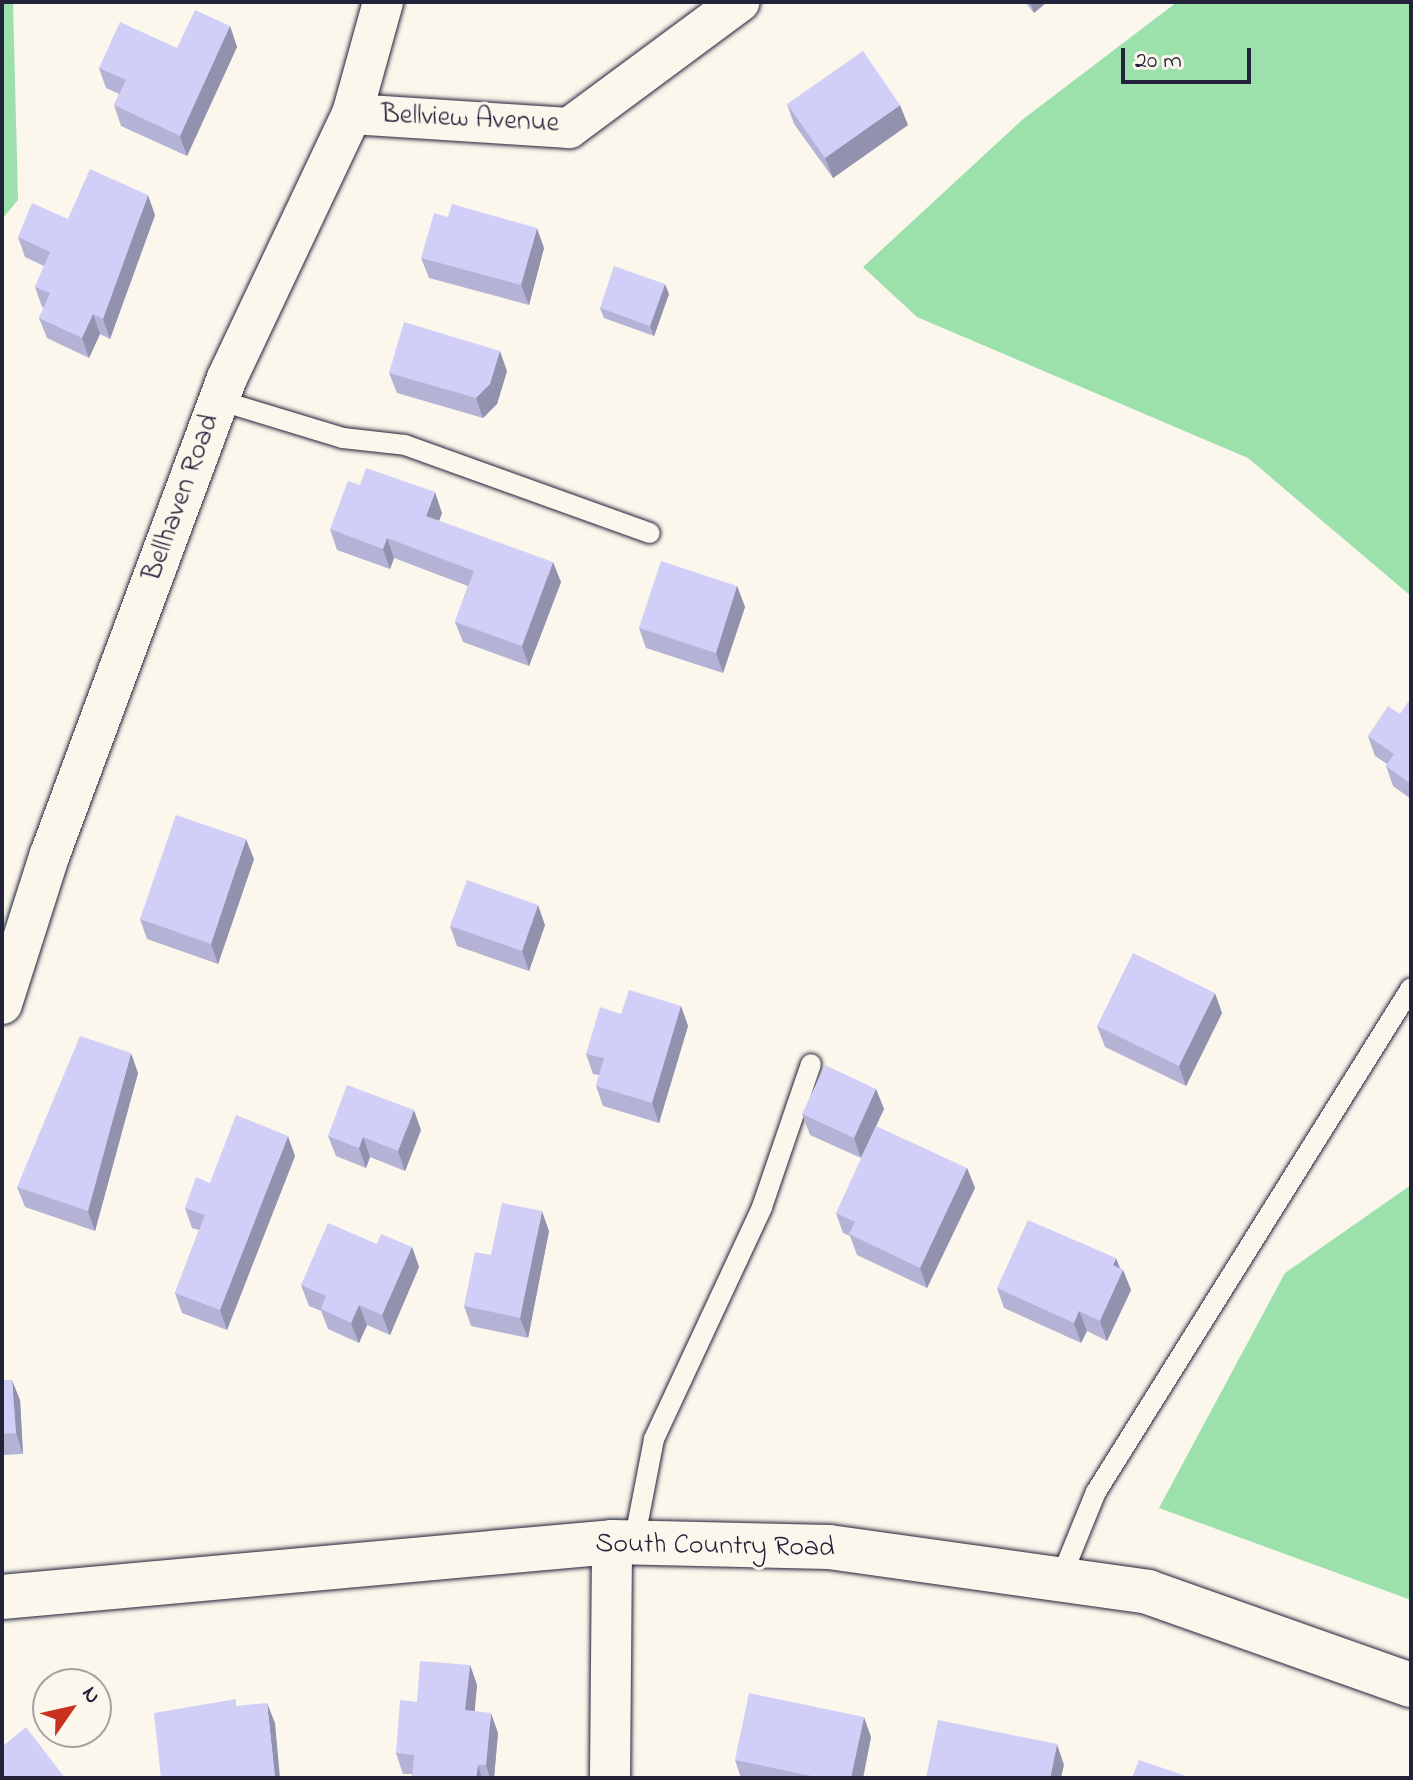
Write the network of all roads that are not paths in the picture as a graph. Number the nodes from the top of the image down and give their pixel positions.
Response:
1 (383, 2) edge
2 (739, 2) edge
3 (352, 114) junction
4 (218, 400) junction
5 (650, 533) dead end
6 (1411, 988) edge
7 (2, 1004) edge
8 (811, 1064) dead end
9 (623, 1542) junction
10 (1060, 1580) junction
11 (2, 1597) edge
12 (1411, 1685) edge
13 (610, 1778) edge

1 - 3 street, Bellhaven Road
2 - 3 street, Bellview Avenue
3 - 4 street, Bellhaven Road
4 - 5 lane
4 - 7 street, Bellhaven Road
6 - 10 lane
8 - 9 lane
9 - 10 main road, South Country Road
9 - 11 main road, South Country Road
9 - 13 street
10 - 12 main road, South Country Road

